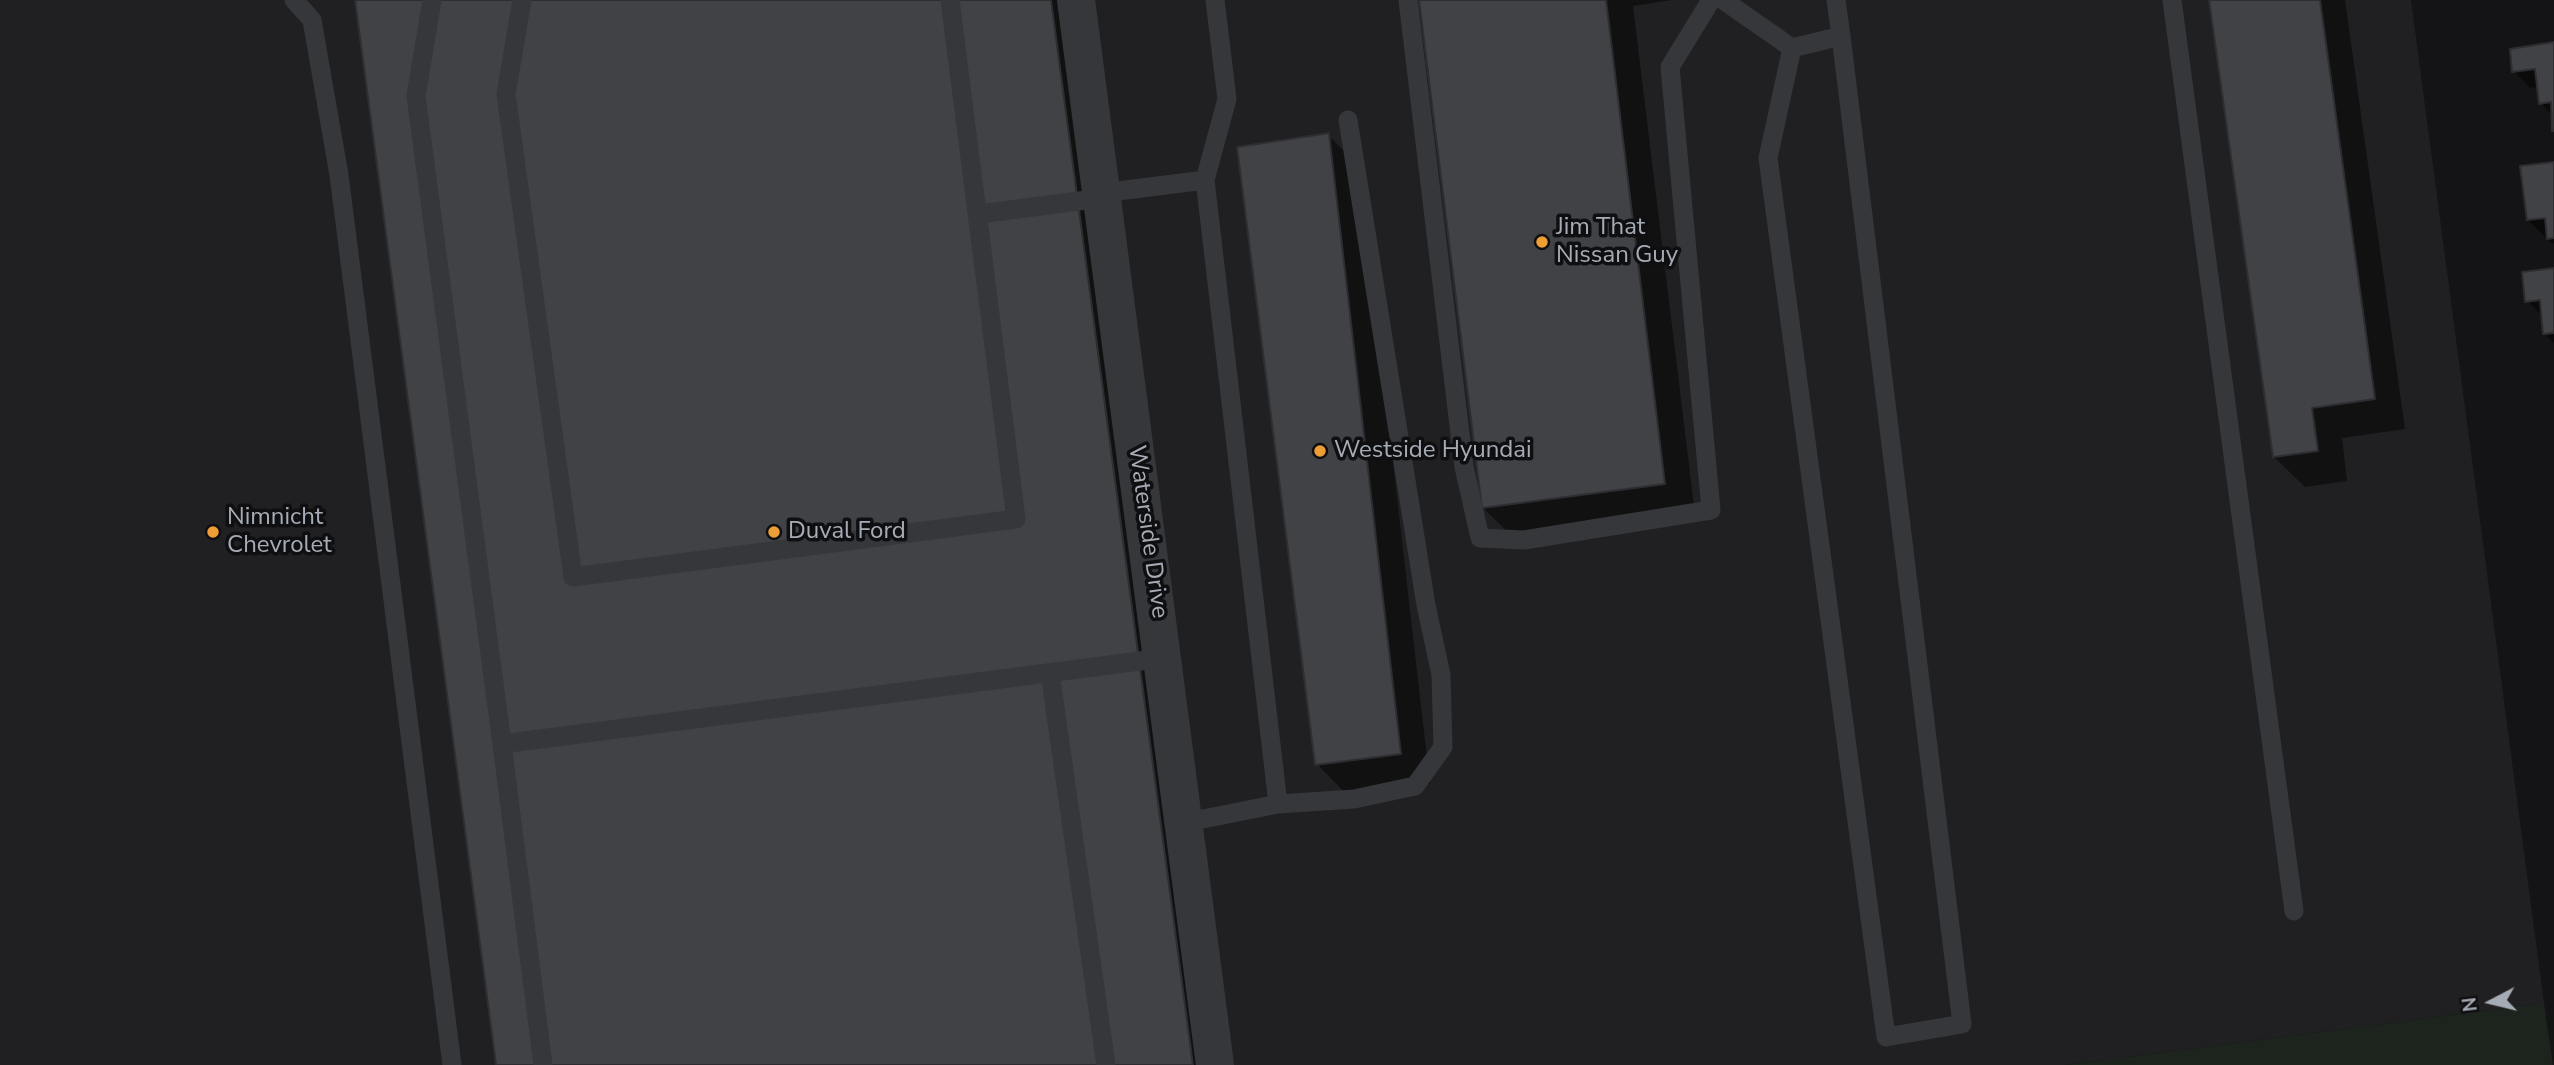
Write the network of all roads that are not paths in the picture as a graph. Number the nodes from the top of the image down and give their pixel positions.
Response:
1 (293, 0) edge
2 (432, 0) edge
3 (523, 0) edge
4 (950, 0) edge
5 (1076, 0) edge
6 (1215, 0) edge
7 (1408, 0) edge
8 (1711, 0) edge
9 (1723, 0) edge
10 (1836, 0) edge
11 (2172, 0) edge
12 (1840, 36) junction
13 (1792, 48) junction
14 (1348, 120) dead end
15 (1205, 180) junction
16 (1102, 195) junction
17 (979, 214) junction
18 (1163, 658) junction
19 (1049, 673) junction
20 (502, 744) junction
21 (1278, 804) junction
22 (1183, 823) junction
23 (2294, 911) dead end
24 (452, 1065) edge
25 (543, 1065) edge
26 (1106, 1065) edge
27 (1215, 1065) edge

1 - 24 lane
2 - 20 lane
3 - 17 lane
4 - 17 lane
5 - 16 street, Waterside Drive
6 - 15 lane
7 - 8 lane
9 - 13 lane
10 - 12 lane
11 - 23 lane
12 - 13 lane
12 - 13 lane
14 - 21 lane
15 - 16 lane
15 - 21 lane
16 - 17 lane
16 - 18 street, Waterside Drive
18 - 19 lane
18 - 22 street, Waterside Drive
19 - 20 lane
19 - 26 lane
20 - 25 lane
21 - 22 lane
22 - 27 street, Waterside Drive

